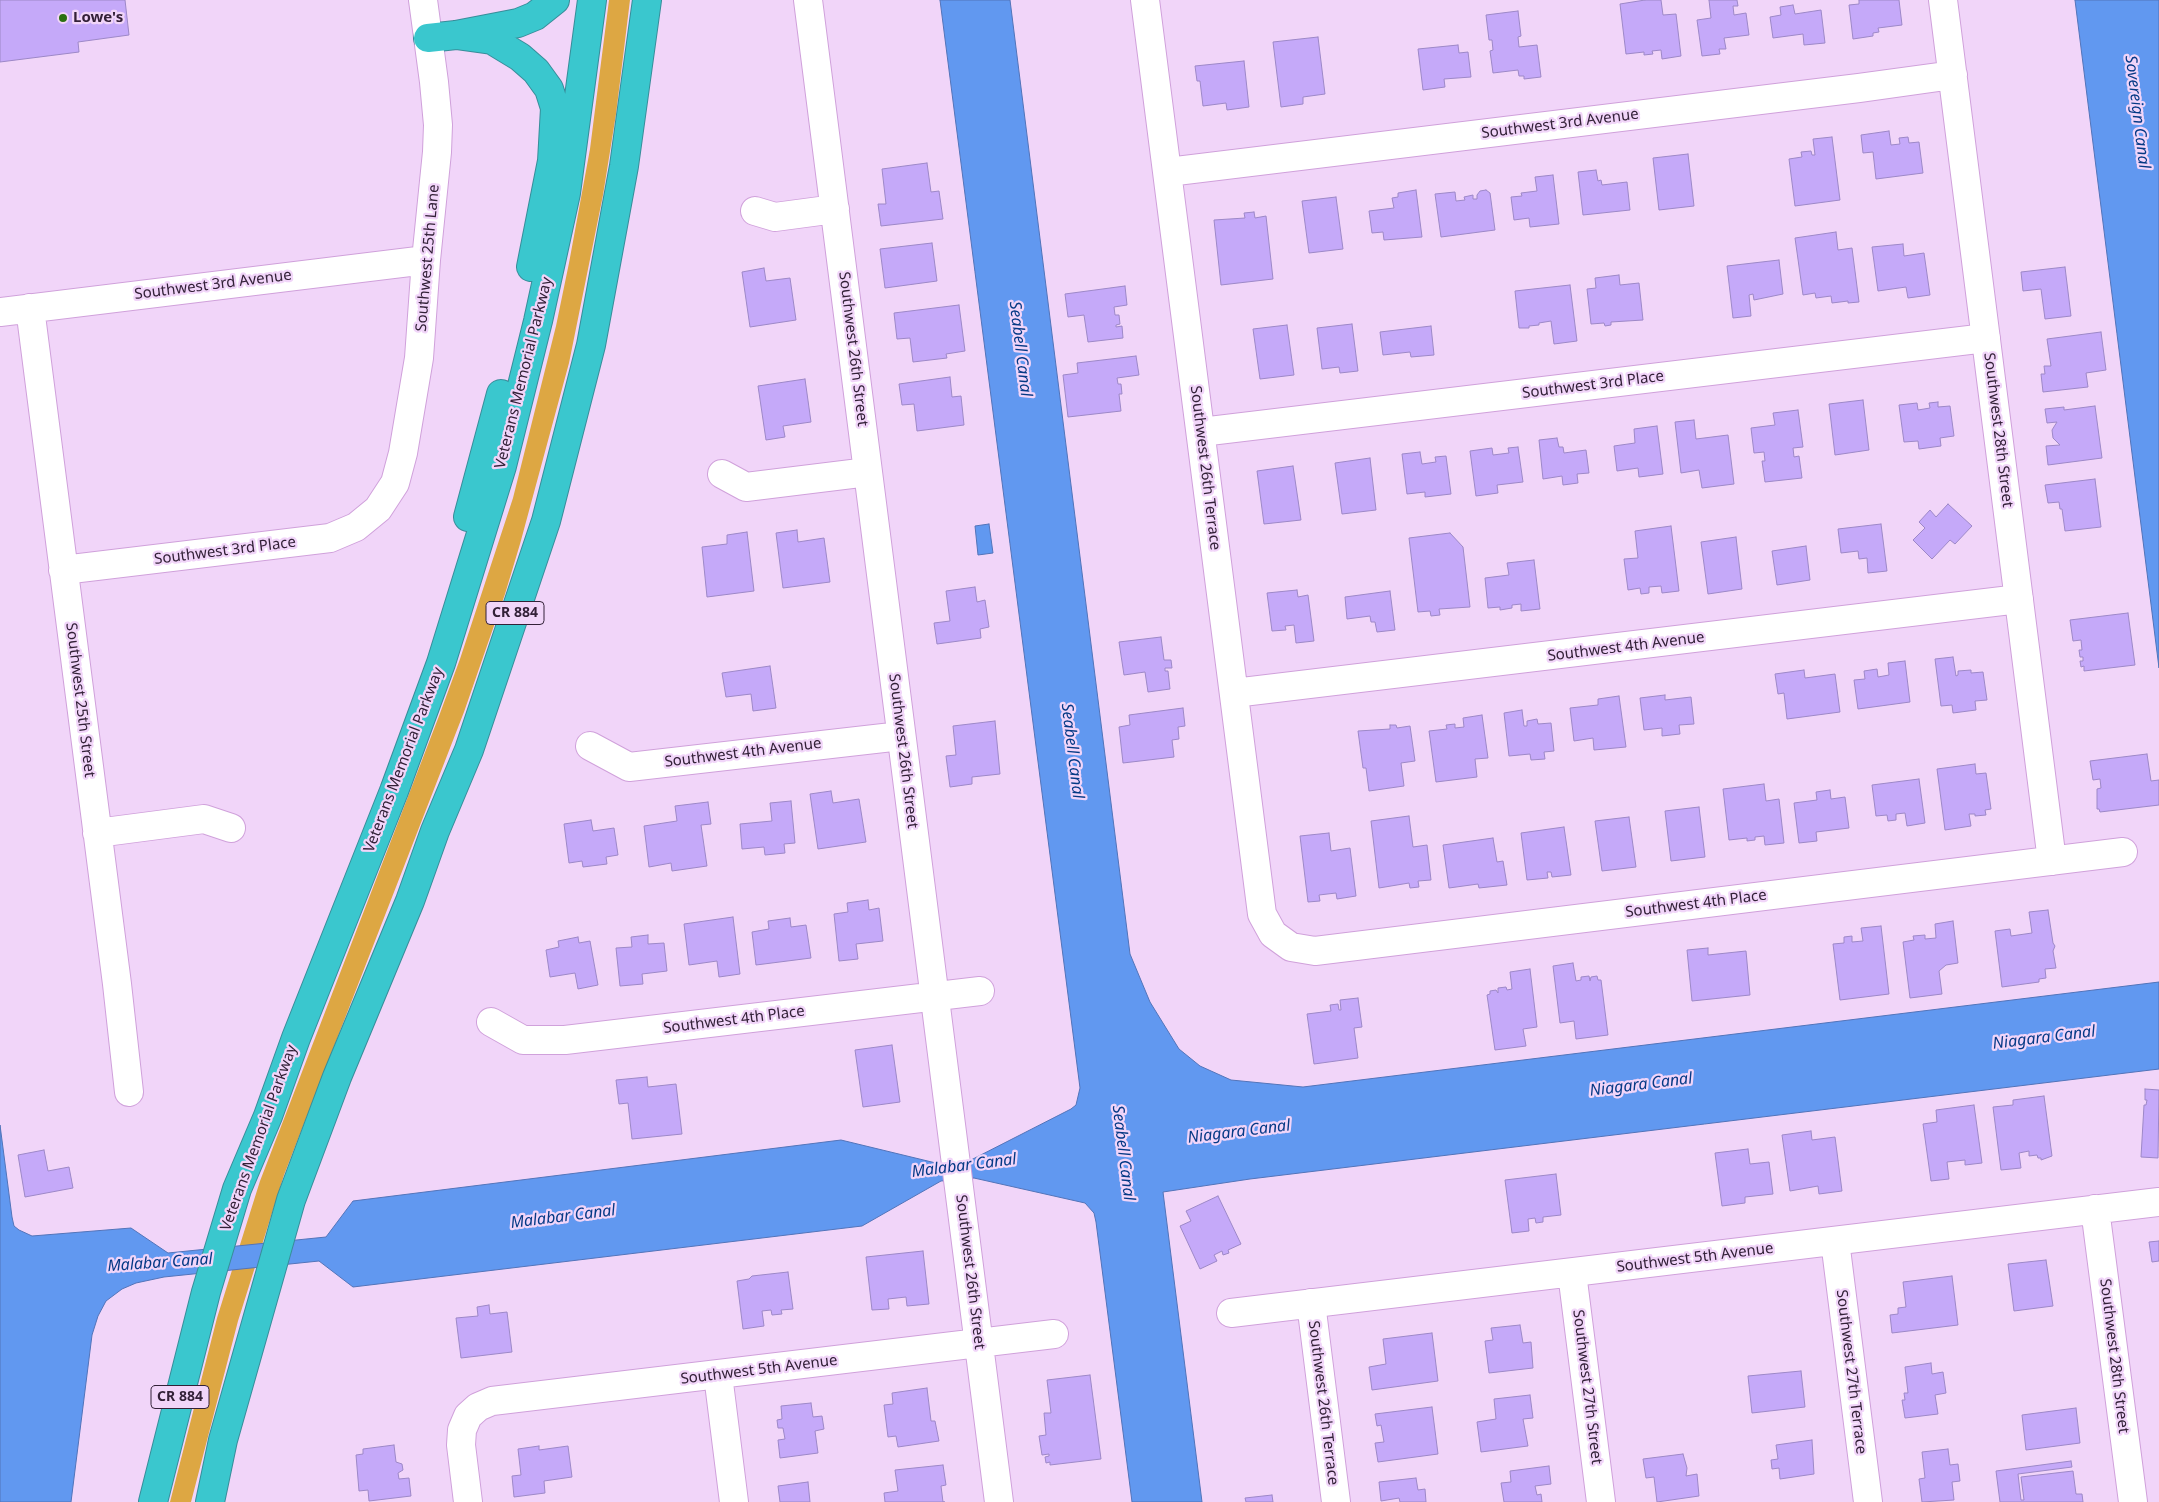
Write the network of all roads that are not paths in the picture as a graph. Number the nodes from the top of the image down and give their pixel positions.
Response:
1 (423, 0) edge
2 (555, 0) edge
3 (592, 0) edge
4 (647, 0) edge
5 (666, 0) edge
6 (808, 0) edge
7 (1145, 0) edge
8 (1943, 0) edge
9 (456, 35) junction
10 (428, 38) junction
11 (639, 69) junction
12 (1953, 75) junction
13 (1168, 172) junction
14 (835, 209) junction
15 (755, 211) dead end
16 (426, 260) junction
17 (30, 308) junction
18 (0, 312) edge
19 (1986, 338) junction
20 (1200, 432) junction
21 (868, 472) junction
22 (722, 474) dead end
23 (378, 509) joint
24 (63, 570) junction
25 (2019, 599) junction
26 (441, 663) junction
27 (1234, 693) junction
28 (901, 736) junction
29 (590, 746) dead end
30 (231, 828) dead end
31 (96, 833) junction
32 (2123, 852) dead end
33 (2052, 861) junction
34 (1273, 934) joint
35 (980, 990) dead end
36 (936, 997) junction
37 (491, 1022) dead end
38 (129, 1092) dead end
39 (2159, 1202) edge
40 (2096, 1209) junction
41 (1835, 1241) junction
42 (1572, 1273) junction
43 (1311, 1303) junction
44 (1231, 1313) dead end
45 (1054, 1334) dead end
46 (978, 1344) junction
47 (718, 1375) junction
48 (154, 1502) edge
49 (210, 1502) edge
50 (468, 1502) edge
51 (734, 1502) edge
52 (999, 1502) edge
53 (1336, 1502) edge
54 (1601, 1502) edge
55 (1868, 1502) edge
56 (2133, 1502) edge

1 - 10 street, Southwest 25th Lane
2 - 9 highway
3 - 26 highway, Veterans Memorial Parkway / CR 884
4 - 11 highway, CR 884
5 - 11 highway
6 - 14 street, Southwest 26th Street
7 - 13 street, Southwest 26th Terrace
8 - 12 street, Southwest 28th Street
9 - 10 highway
9 - 26 highway
10 - 16 street, Southwest 25th Lane
11 - 49 highway, CR 884
12 - 13 street, Southwest 3rd Avenue
12 - 19 street, Southwest 28th Street
13 - 20 street, Southwest 26th Terrace
14 - 15 street
14 - 21 street, Southwest 26th Street
16 - 17 street, Southwest 3rd Avenue
16 - 23 street, Southwest 25th Lane
17 - 18 street, Southwest 3rd Avenue
17 - 24 street, Southwest 25th Street
19 - 20 street, Southwest 3rd Place
19 - 25 street, Southwest 28th Street
20 - 27 street, Southwest 26th Terrace
21 - 22 street
21 - 28 street, Southwest 26th Street
23 - 24 street, Southwest 3rd Place
24 - 31 street, Southwest 25th Street
25 - 27 street, Southwest 4th Avenue
25 - 33 street, Southwest 28th Street
26 - 48 highway, Veterans Memorial Parkway / CR 884
27 - 34 street, Southwest 26th Terrace
28 - 29 street, Southwest 4th Avenue
28 - 36 street, Southwest 26th Street
30 - 31 street
31 - 38 street, Southwest 25th Street
32 - 33 street, Southwest 4th Place
33 - 34 street, Southwest 4th Place
35 - 36 street, Southwest 4th Place
36 - 37 street, Southwest 4th Place
36 - 46 street, Southwest 26th Street
39 - 40 street, Southwest 5th Avenue
40 - 41 street, Southwest 5th Avenue
40 - 56 street, Southwest 28th Street
41 - 42 street, Southwest 5th Avenue
41 - 55 street, Southwest 27th Terrace
42 - 43 street, Southwest 5th Avenue
42 - 54 street, Southwest 27th Street
43 - 44 street, Southwest 5th Avenue
43 - 53 street, Southwest 26th Terrace
45 - 46 street, Southwest 5th Avenue
46 - 47 street, Southwest 5th Avenue
46 - 52 street, Southwest 26th Street
47 - 50 street, Southwest 5th Avenue
47 - 51 street

